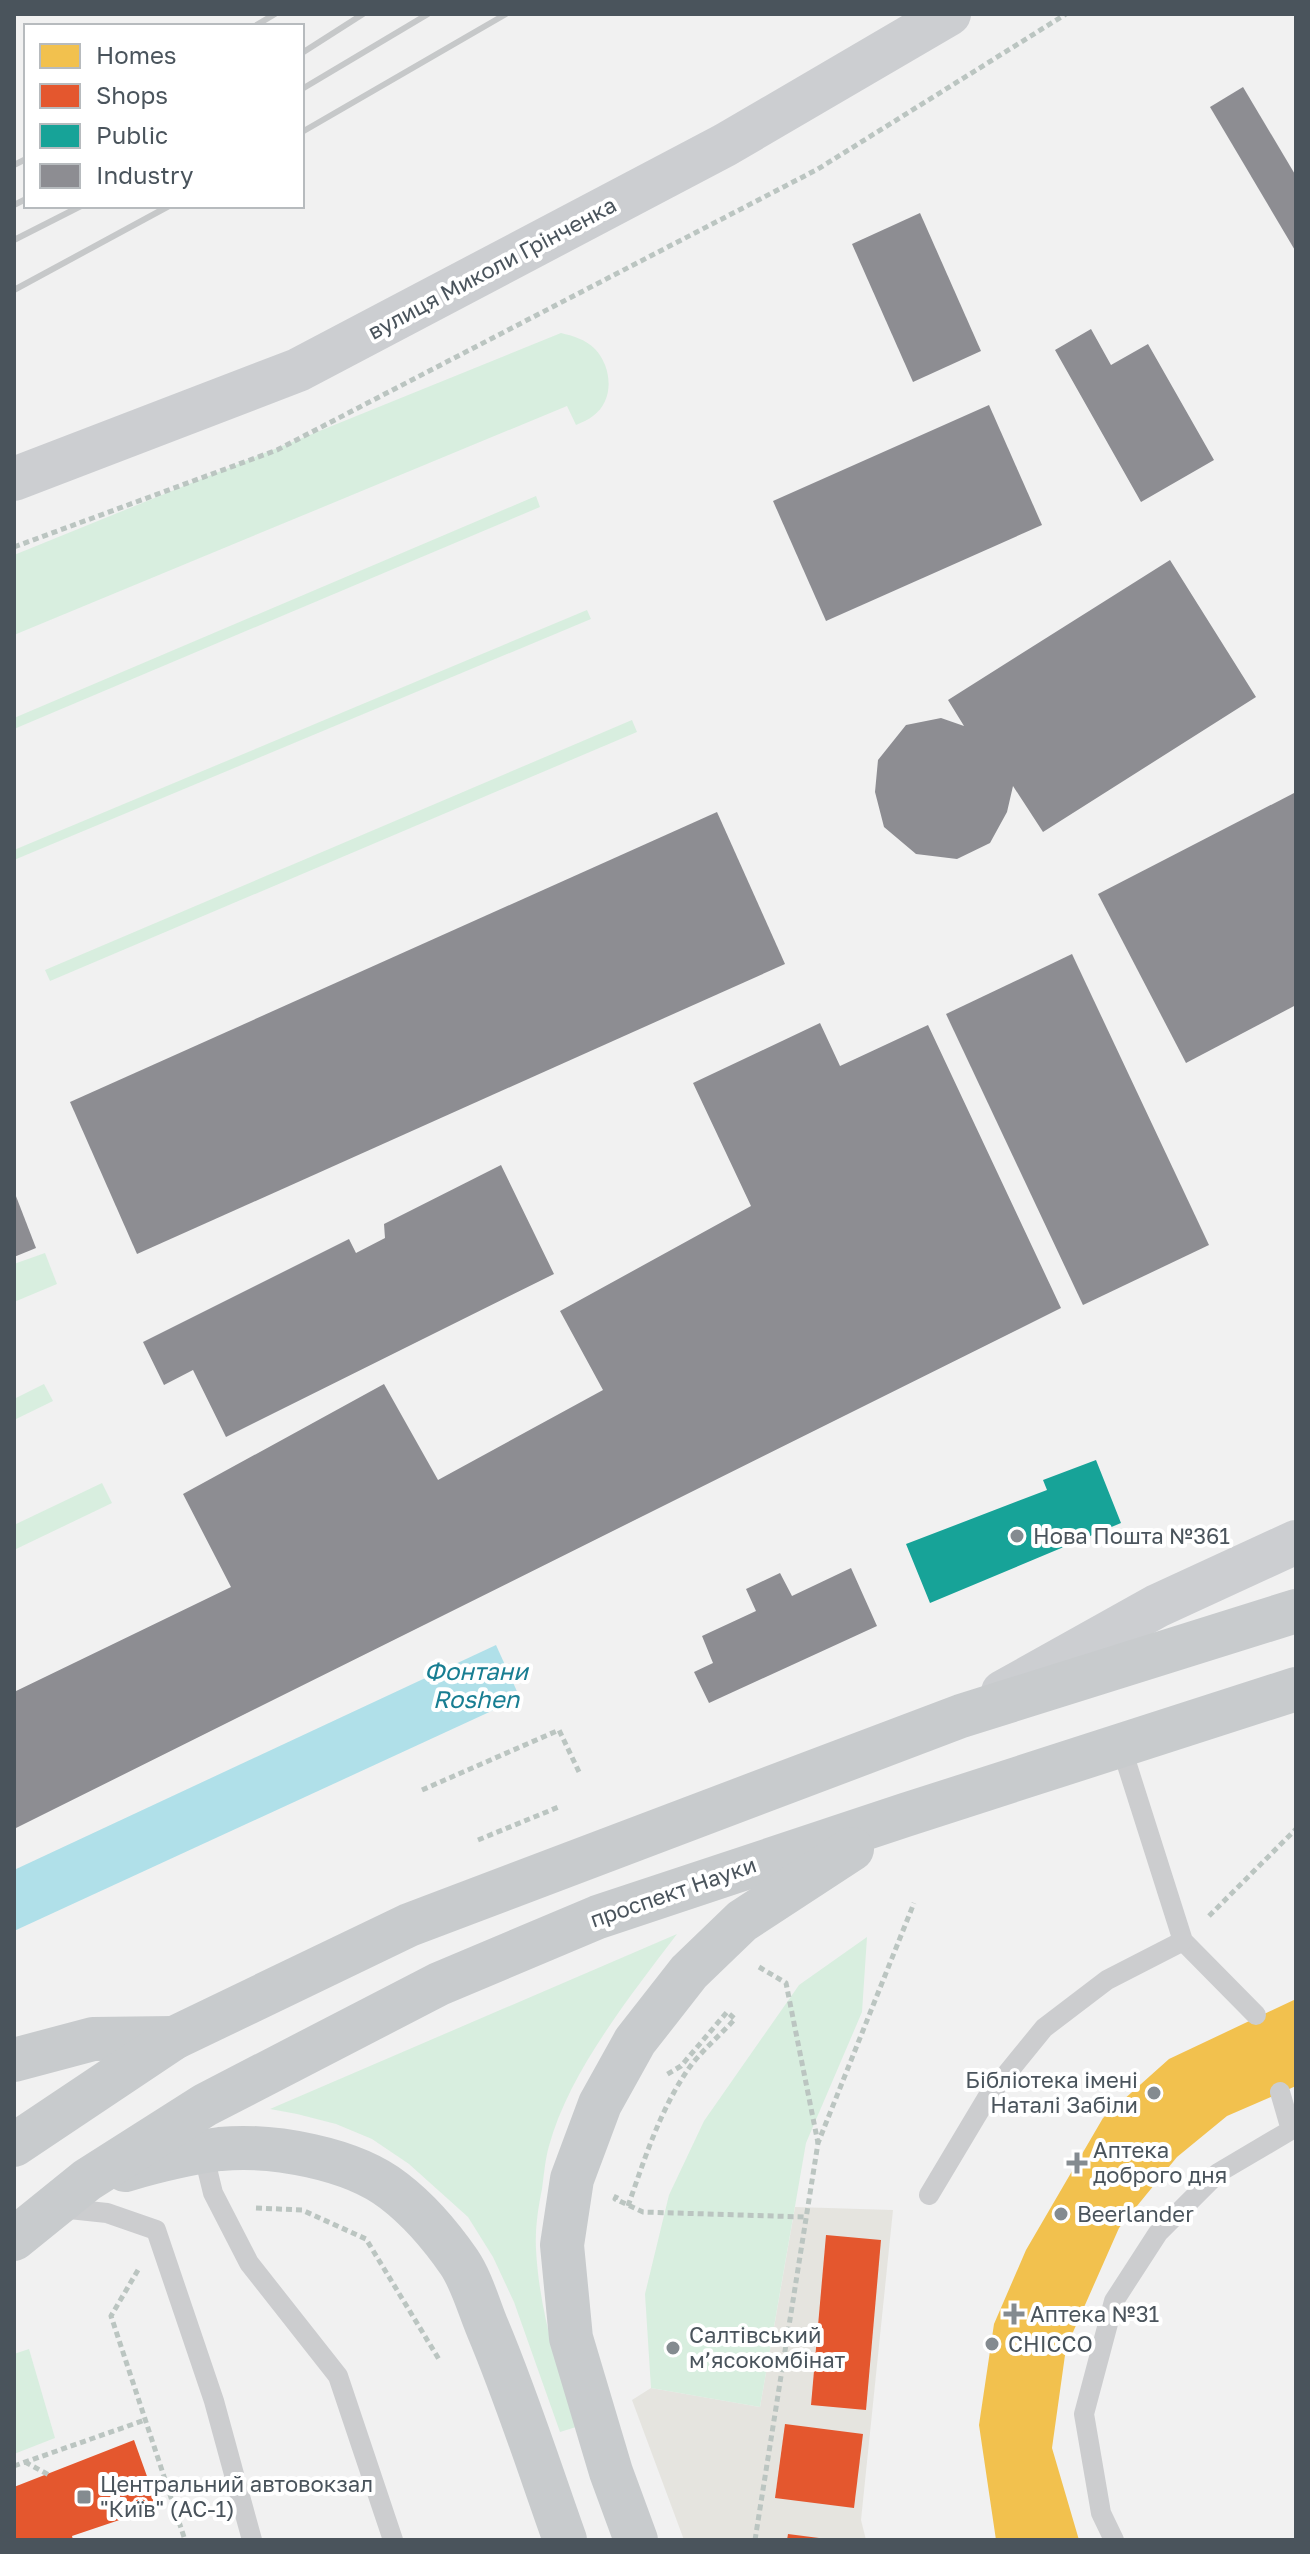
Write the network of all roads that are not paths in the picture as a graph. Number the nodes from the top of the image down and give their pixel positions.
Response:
1 (949, 14) edge
2 (14, 479) edge
3 (1296, 1542) edge
4 (1296, 1611) edge
5 (1296, 1689) edge
6 (961, 1716) junction
7 (1121, 1746) junction
8 (905, 1815) junction
9 (1183, 1941) junction
10 (1256, 2015) dead end
11 (174, 2038) junction
12 (14, 2060) edge
13 (1280, 2092) dead end
14 (205, 2105) junction
15 (1294, 2129) edge
16 (14, 2145) edge
17 (203, 2152) junction
18 (87, 2180) junction
19 (929, 2195) dead end
20 (54, 2207) junction
21 (14, 2239) edge
22 (252, 2540) edge
23 (393, 2540) edge
24 (565, 2540) edge
25 (636, 2540) edge
26 (1114, 2540) edge

1 - 2 main road, вулиця Миколи Грінченка
3 - 6 main road
4 - 6 main road
5 - 7 main road, проспект Науки
6 - 11 main road
7 - 8 main road, проспект Науки
7 - 9 lane
8 - 14 main road, проспект Науки
8 - 25 main road
9 - 10 lane
9 - 19 lane
11 - 12 main road
11 - 16 main road
13 - 15 lane
14 - 17 lane
14 - 18 main road, проспект Науки
15 - 26 lane
17 - 18 main road
17 - 23 lane
17 - 24 main road
18 - 20 main road, проспект Науки
20 - 21 main road, проспект Науки
20 - 22 lane

